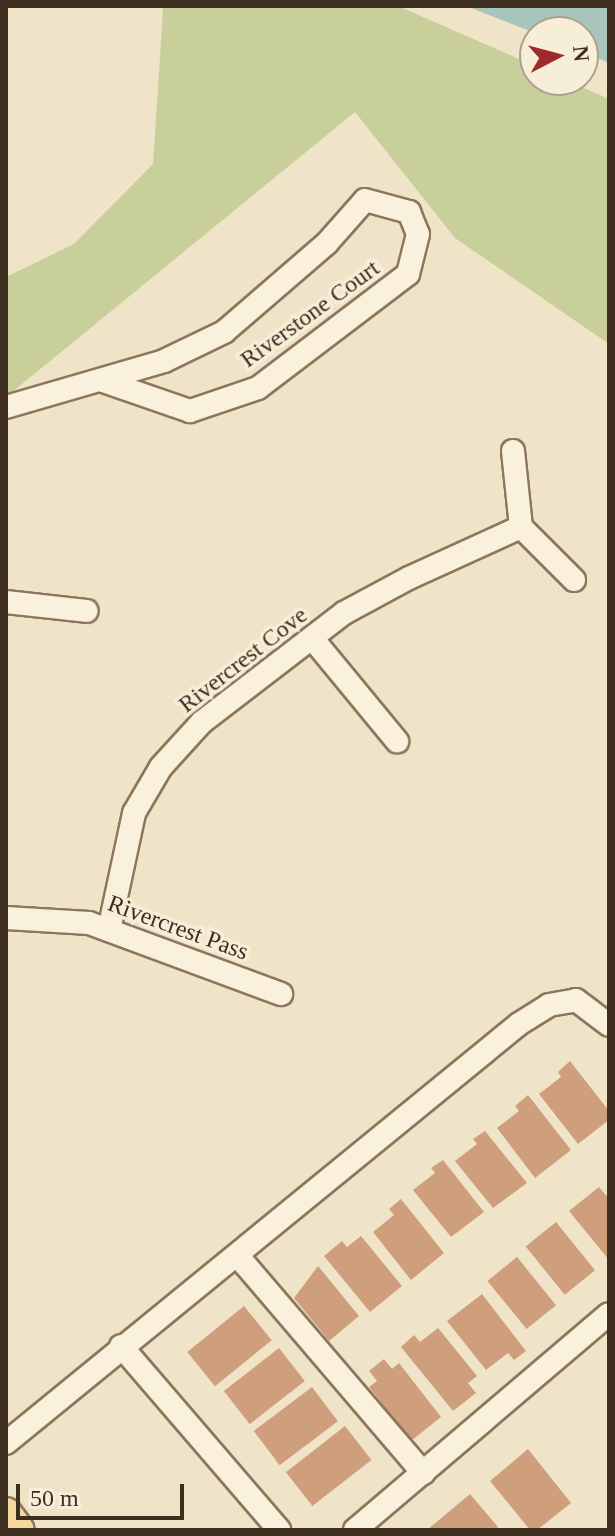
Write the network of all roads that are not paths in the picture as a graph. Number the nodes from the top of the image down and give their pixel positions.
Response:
1 (103, 381) junction
2 (6, 407) edge
3 (513, 451) dead end
4 (521, 527) junction
5 (574, 580) dead end
6 (6, 602) edge
7 (87, 611) dead end
8 (312, 638) junction
9 (397, 741) dead end
10 (6, 918) edge
11 (109, 930) junction
12 (281, 994) dead end
13 (609, 1025) edge
14 (237, 1255) junction
15 (609, 1314) edge
16 (121, 1346) junction
17 (6, 1443) edge
18 (423, 1473) junction
19 (6, 1513) edge
20 (19, 1530) edge
21 (279, 1530) edge
22 (355, 1530) edge

1 - 1 street, Riverstone Court
1 - 2 street, Riverstone Court
3 - 4 street
4 - 5 street
4 - 8 street, Rivercrest Cove
6 - 7 street
8 - 9 street
8 - 11 street, Rivercrest Cove
10 - 11 street, Rivercrest Pass
11 - 12 street, Rivercrest Pass
13 - 14 street
14 - 16 street
14 - 18 street
15 - 18 street
16 - 17 street
16 - 21 street
18 - 22 street
19 - 20 main road

